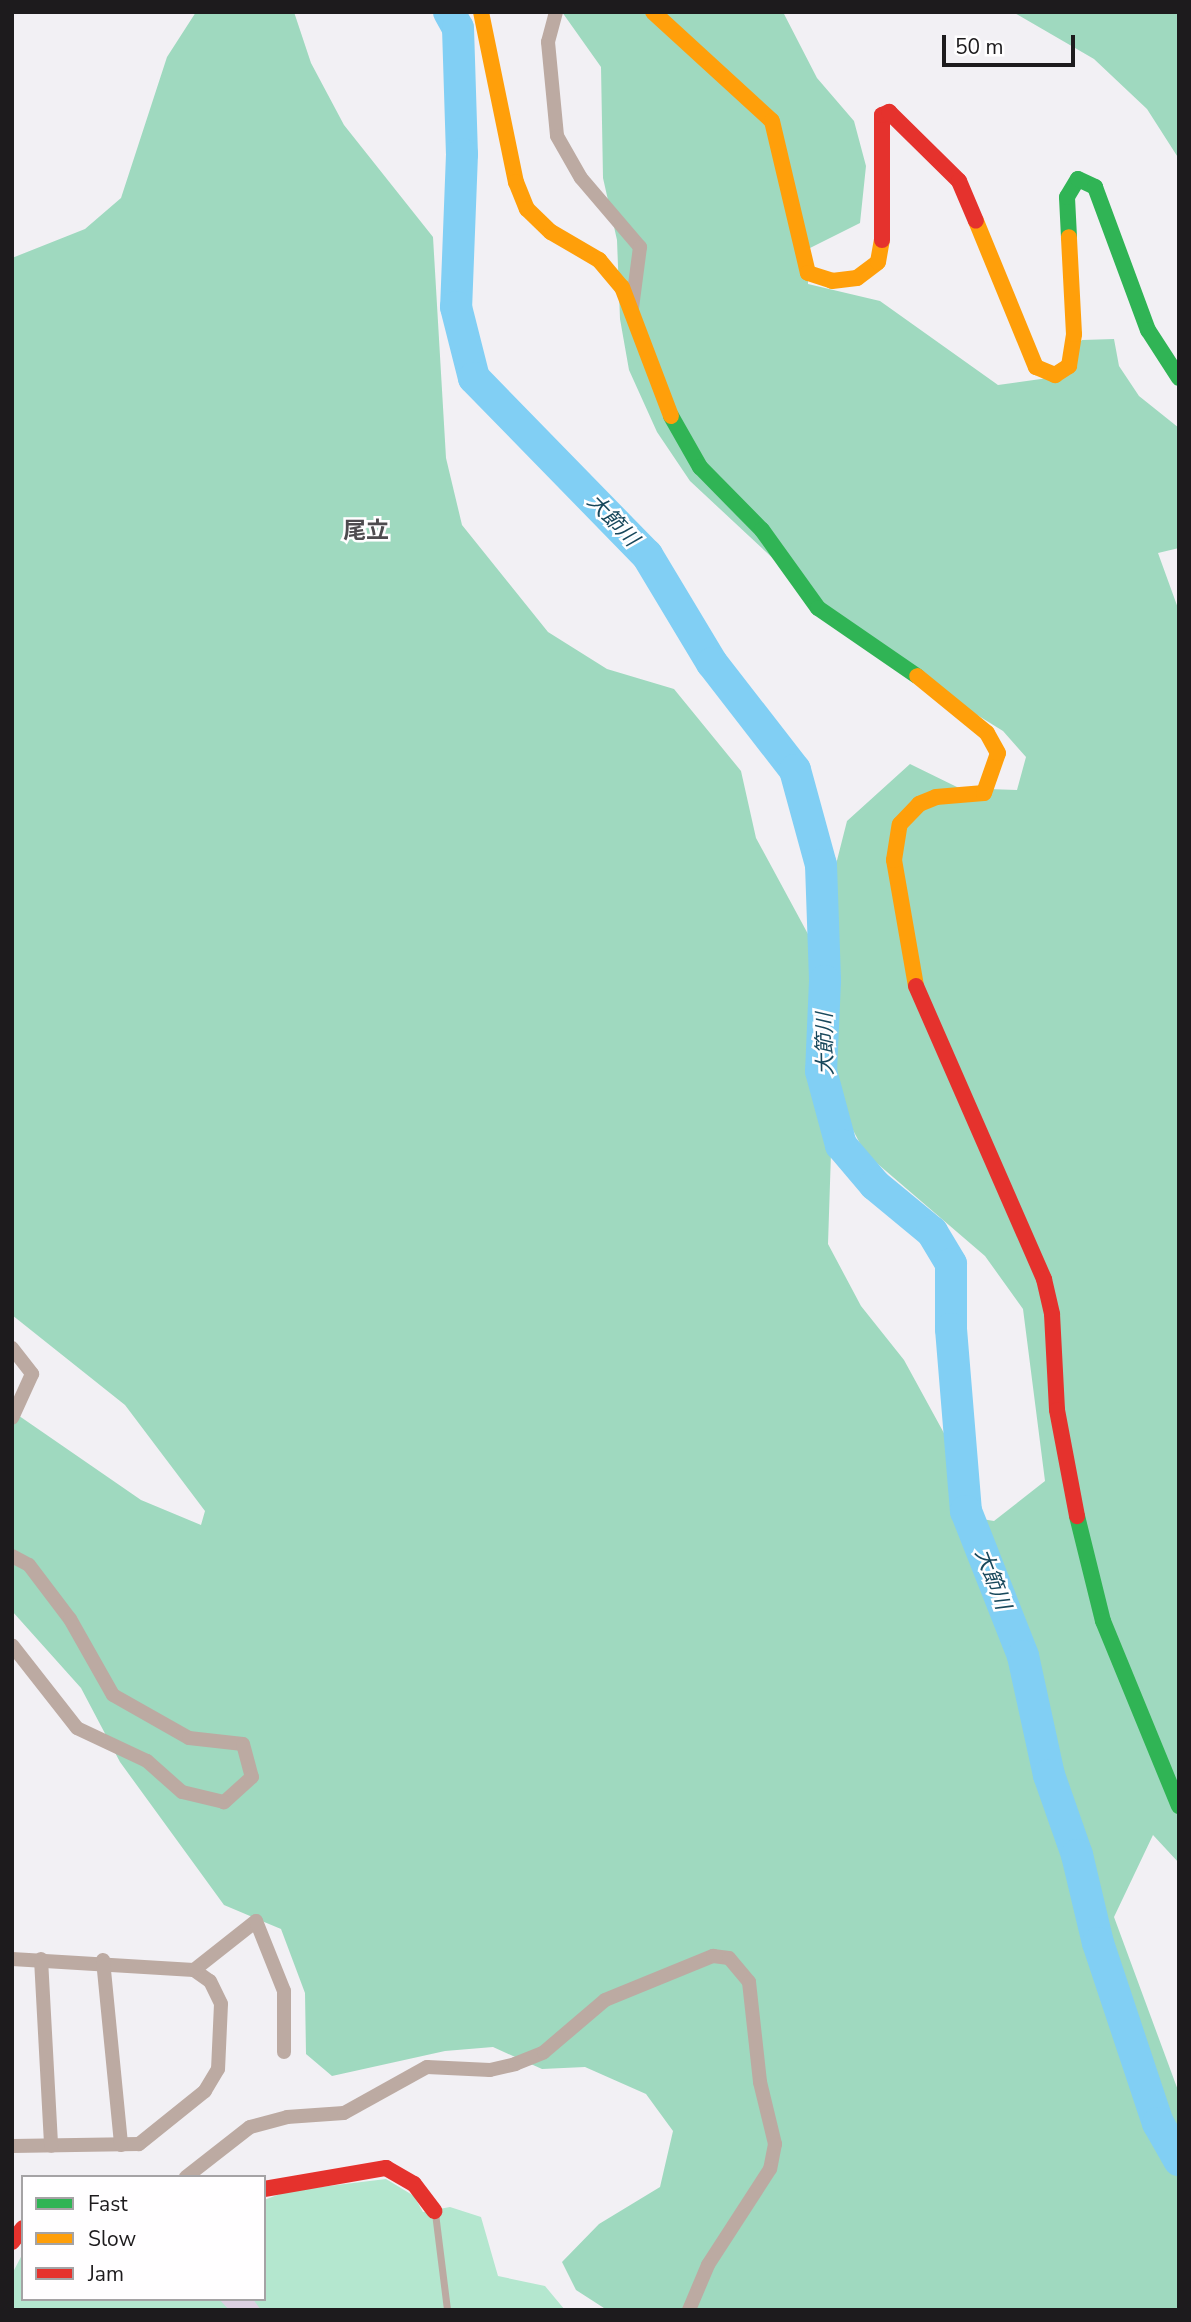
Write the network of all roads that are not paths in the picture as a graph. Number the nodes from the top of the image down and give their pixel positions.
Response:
1 (481, 12) edge
2 (556, 12) edge
3 (653, 12) edge
4 (632, 309) junction
5 (1179, 379) edge
6 (12, 1348) edge
7 (12, 1418) edge
8 (12, 1556) edge
9 (12, 1645) edge
10 (1179, 1806) edge
11 (12, 1959) edge
12 (41, 1959) junction
13 (103, 1961) junction
14 (194, 1970) junction
15 (284, 2052) dead end
16 (121, 2145) junction
17 (12, 2146) edge
18 (51, 2146) junction
19 (189, 2175) edge
20 (266, 2189) edge
21 (434, 2211) joint
22 (447, 2310) edge
23 (689, 2310) edge

1 - 4 street
2 - 4 street
3 - 5 street
4 - 10 street
6 - 7 street
8 - 9 street
11 - 12 street
12 - 13 street
12 - 18 street
13 - 14 street
13 - 16 street
14 - 15 street
14 - 16 street
16 - 18 street
17 - 18 street
19 - 23 street
20 - 21 street
21 - 22 lane

